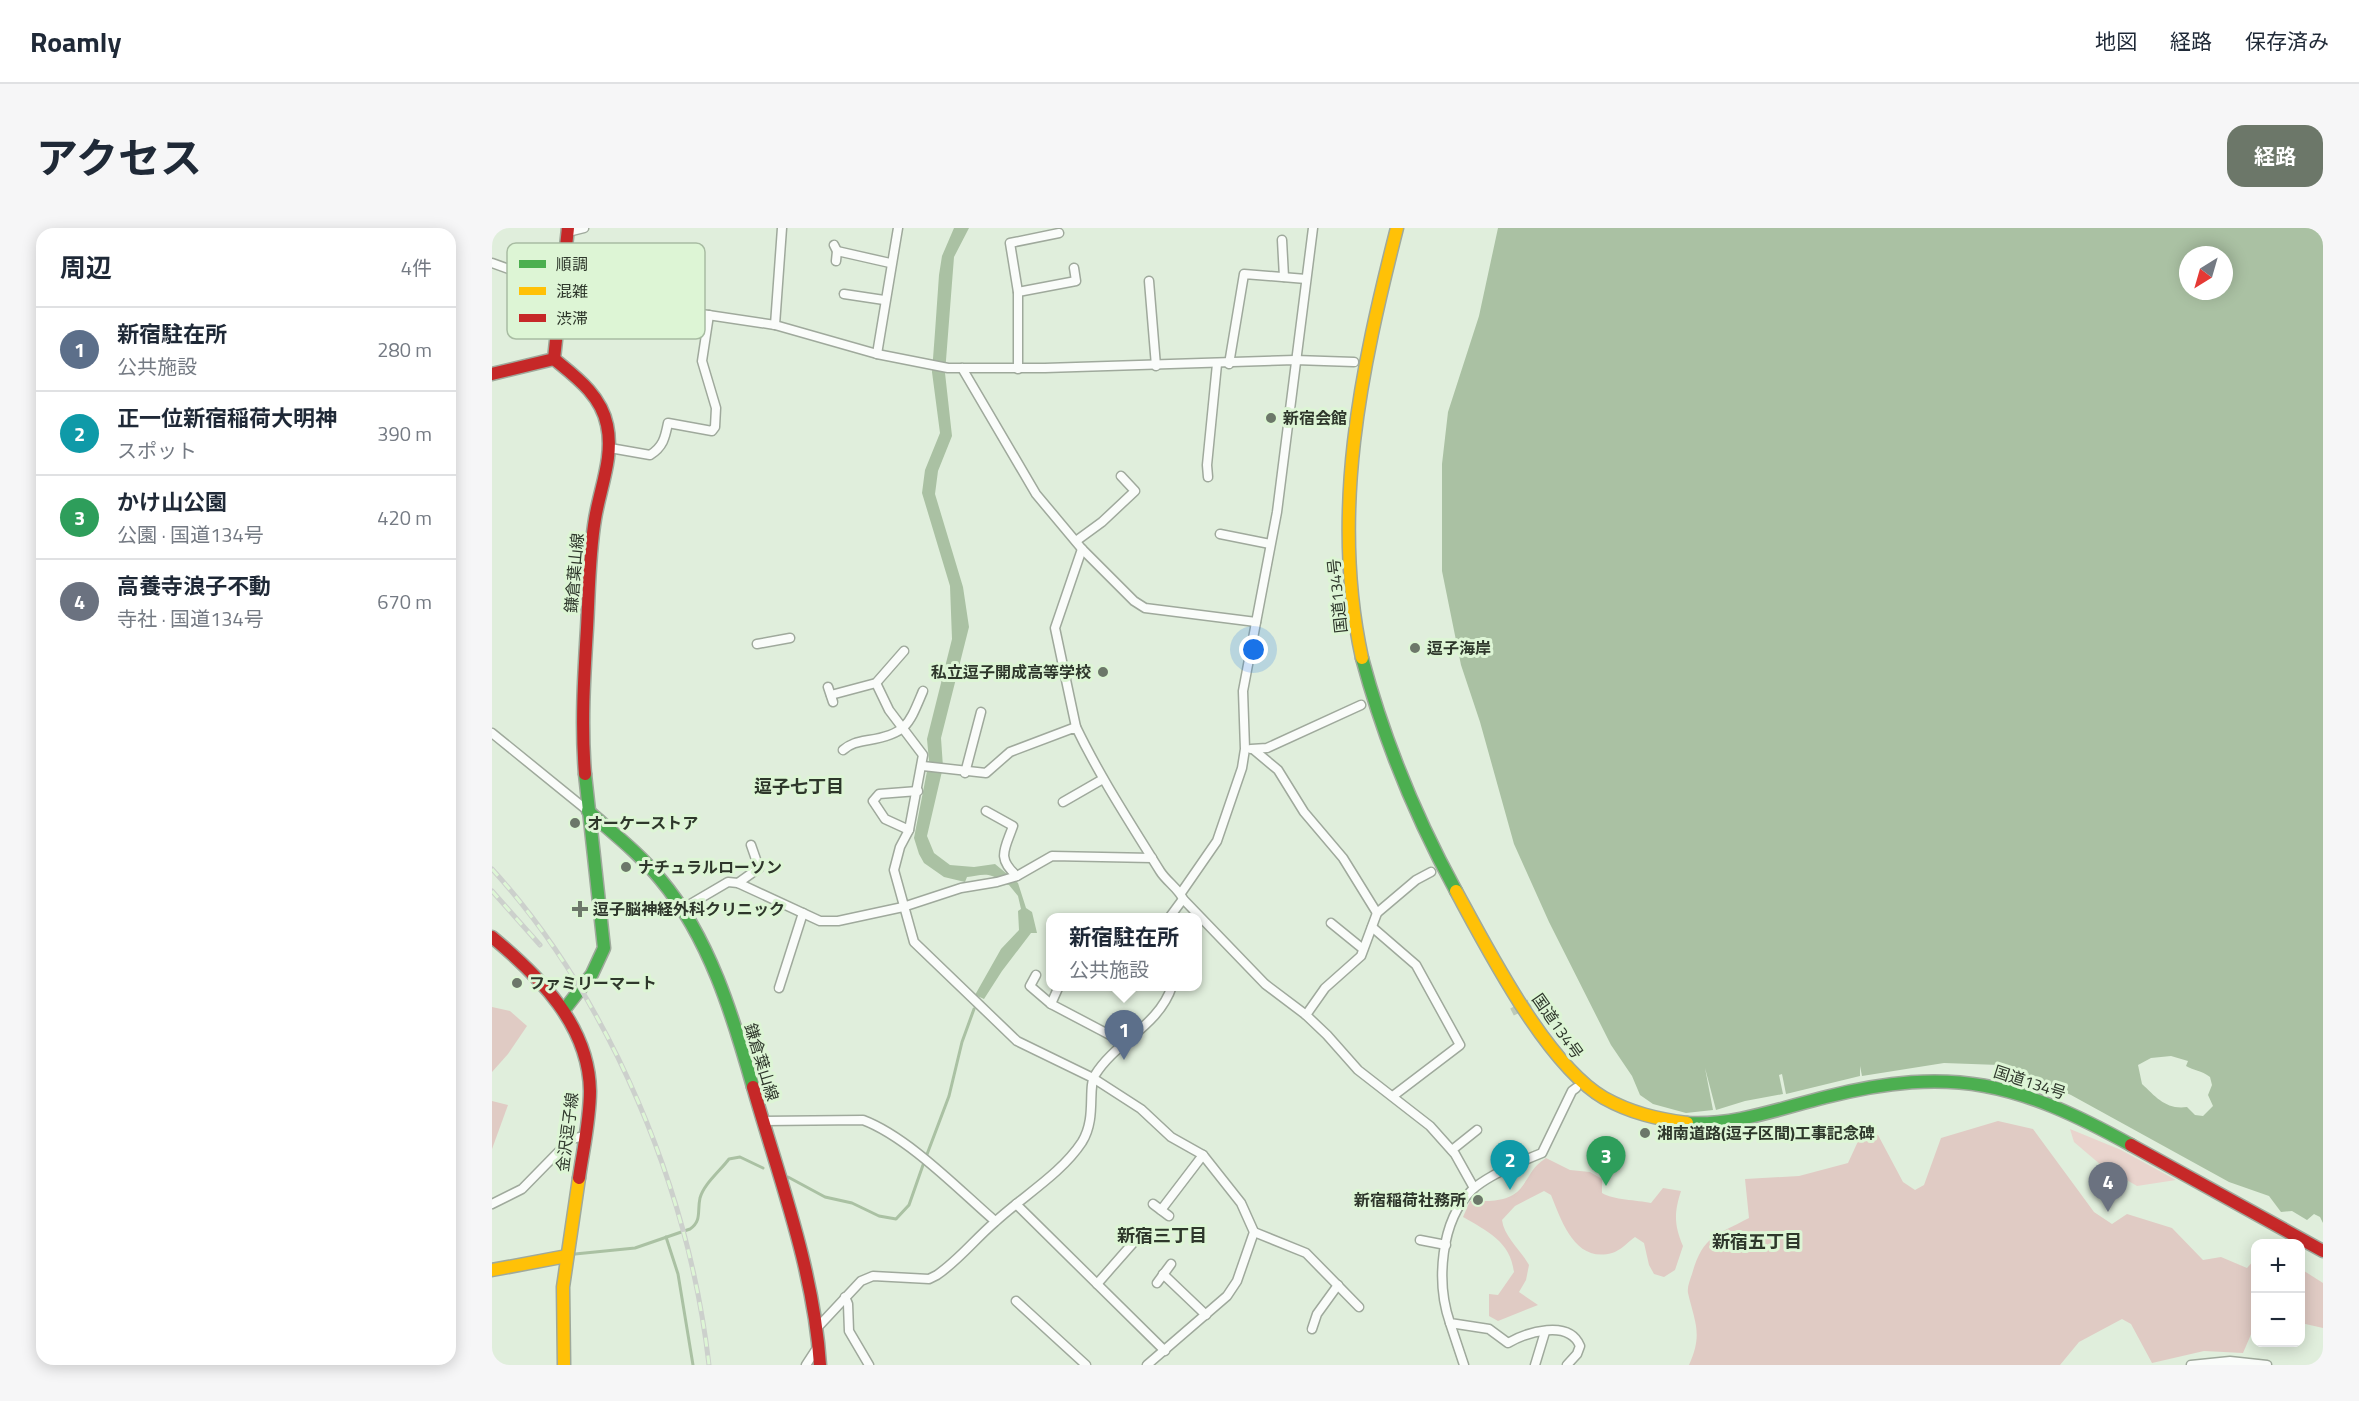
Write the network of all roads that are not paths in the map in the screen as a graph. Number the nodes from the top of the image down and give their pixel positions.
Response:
1 (585, 228) edge
2 (782, 228) edge
3 (898, 228) edge
4 (1313, 228) edge
5 (1397, 228) edge
6 (568, 230) edge
7 (1059, 233) dead end
8 (1282, 240) dead end
9 (836, 261) dead end
10 (492, 263) edge
11 (890, 263) junction
12 (507, 268) edge
13 (1074, 268) dead end
14 (1284, 277) junction
15 (1306, 279) junction
16 (1149, 281) dead end
17 (1018, 292) junction
18 (844, 294) dead end
19 (884, 300) junction
20 (705, 314) edge
21 (709, 315) junction
22 (775, 326) junction
23 (556, 339) edge
24 (877, 354) junction
25 (554, 359) junction
26 (1295, 360) junction
27 (1354, 362) dead end
28 (1217, 364) junction
29 (1229, 364) junction
30 (1156, 366) junction
31 (962, 368) junction
32 (1018, 369) junction
33 (492, 374) edge
34 (610, 448) junction
35 (1121, 476) dead end
36 (1208, 477) dead end
37 (1220, 534) dead end
38 (1076, 542) junction
39 (1270, 544) junction
40 (1082, 549) junction
41 (1256, 622) junction
42 (790, 638) dead end
43 (757, 644) dead end
44 (904, 651) dead end
45 (876, 683) junction
46 (923, 691) dead end
47 (831, 695) dead end
48 (1361, 705) dead end
49 (981, 712) dead end
50 (1076, 727) junction
51 (904, 729) junction
52 (492, 733) edge
53 (1250, 749) junction
54 (843, 750) dead end
55 (925, 766) junction
56 (965, 773) junction
57 (1103, 778) junction
58 (918, 791) junction
59 (1064, 802) dead end
60 (588, 811) junction
61 (986, 811) dead end
62 (909, 830) junction
63 (751, 845) dead end
64 (1152, 858) junction
65 (1431, 872) dead end
66 (1014, 877) junction
67 (738, 883) junction
68 (1182, 896) junction
69 (903, 907) junction
70 (682, 909) junction
71 (803, 913) junction
72 (1172, 913) edge
73 (1198, 913) edge
74 (1377, 913) junction
75 (1202, 917) edge
76 (1331, 923) dead end
77 (1372, 927) junction
78 (492, 937) edge
79 (1364, 949) junction
80 (1036, 975) dead end
81 (779, 988) dead end
82 (1057, 991) edge
83 (1170, 991) edge
84 (1051, 1004) junction
85 (564, 1010) junction
86 (1306, 1015) junction
87 (1125, 1043) junction
88 (1093, 1078) junction
89 (1576, 1088) dead end
90 (1393, 1096) junction
91 (763, 1121) junction
92 (1477, 1130) dead end
93 (585, 1136) junction
94 (1452, 1150) junction
95 (1203, 1155) junction
96 (1474, 1188) junction
97 (492, 1204) edge
98 (1016, 1204) junction
99 (1153, 1204) dead end
100 (995, 1221) junction
101 (1254, 1233) junction
102 (1420, 1240) dead end
103 (1133, 1243) dead end
104 (1446, 1245) junction
105 (2323, 1251) edge
106 (567, 1256) junction
107 (1171, 1264) dead end
108 (492, 1270) edge
109 (1163, 1274) junction
110 (1157, 1283) dead end
111 (1097, 1284) junction
112 (1338, 1285) junction
113 (844, 1297) junction
114 (1016, 1300) dead end
115 (1359, 1307) dead end
116 (1206, 1315) junction
117 (1450, 1323) junction
118 (818, 1328) junction
119 (1312, 1329) dead end
120 (1545, 1332) junction
121 (820, 1344) junction
122 (1165, 1351) junction
123 (2229, 1363) edge
124 (564, 1365) edge
125 (806, 1365) edge
126 (820, 1365) edge
127 (869, 1365) edge
128 (1086, 1365) edge
129 (1147, 1365) edge
130 (1464, 1365) edge
131 (1535, 1365) edge
132 (1567, 1365) edge
133 (2191, 1365) edge
134 (2267, 1365) edge

1 - 6 street
2 - 22 street
3 - 11 street
4 - 15 street
5 - 105 main road, 国道134号
7 - 17 street
8 - 14 street
9 - 11 street
10 - 12 street
11 - 19 street
13 - 17 street
14 - 15 street
14 - 29 street
15 - 26 street
16 - 30 street
17 - 32 street
18 - 19 street
19 - 24 street
20 - 21 street
21 - 22 street
21 - 34 street
22 - 24 street
23 - 25 main road
24 - 31 street
25 - 33 main road
25 - 34 main road, 鎌倉葉山線
26 - 27 street
26 - 29 street
26 - 39 street
28 - 29 street
28 - 30 street
28 - 36 street
30 - 32 street
31 - 32 street
31 - 38 street
34 - 60 main road, 鎌倉葉山線
35 - 38 street
37 - 39 street
38 - 40 street
39 - 41 street
40 - 41 street
40 - 50 street
41 - 53 street
42 - 43 street
44 - 45 street
45 - 47 street
45 - 51 street
46 - 51 street
48 - 53 street
49 - 56 street
50 - 56 street
50 - 57 street
51 - 54 street
51 - 55 street
52 - 60 street
53 - 68 street
53 - 74 street
55 - 56 street
55 - 58 street
57 - 59 street
57 - 64 street
58 - 62 street
58 - 62 street
60 - 70 main road, 鎌倉葉山線
60 - 85 main road, 鎌倉葉山線
61 - 66 street
62 - 69 street
63 - 67 street
64 - 66 street
64 - 68 street
65 - 74 street
66 - 69 street
67 - 70 street
67 - 71 street
68 - 72 street
68 - 73 street
69 - 71 street
69 - 88 street
70 - 91 main road, 鎌倉葉山線
71 - 81 street
74 - 77 street
75 - 86 street
76 - 79 street
77 - 79 street
77 - 90 street
78 - 85 main road, 金沢逗子線
79 - 86 street
80 - 84 street
82 - 84 street
83 - 87 street
84 - 87 street
85 - 93 main road, 金沢逗子線
86 - 90 street
87 - 88 street
88 - 95 street
88 - 98 street
89 - 96 street
90 - 94 street
91 - 100 street
91 - 118 main road, 鎌倉葉山線
92 - 94 street
93 - 97 street
93 - 106 main road, 金沢逗子線
94 - 96 street
95 - 99 street
95 - 101 street
96 - 104 street
98 - 100 street
98 - 111 street
100 - 113 street
101 - 112 street
101 - 116 street
102 - 104 street
103 - 111 street
104 - 117 street
106 - 108 main road
106 - 124 main road, 金沢逗子線
107 - 109 street
109 - 110 street
109 - 116 street
111 - 122 street
112 - 115 street
112 - 119 street
113 - 118 street
113 - 127 street
114 - 128 street
116 - 122 street
117 - 120 street
117 - 130 street
118 - 121 main road, 鎌倉葉山線
120 - 131 street
120 - 132 street
121 - 125 street
121 - 126 main road, 鎌倉葉山線
122 - 129 street
123 - 133 street
123 - 134 street

